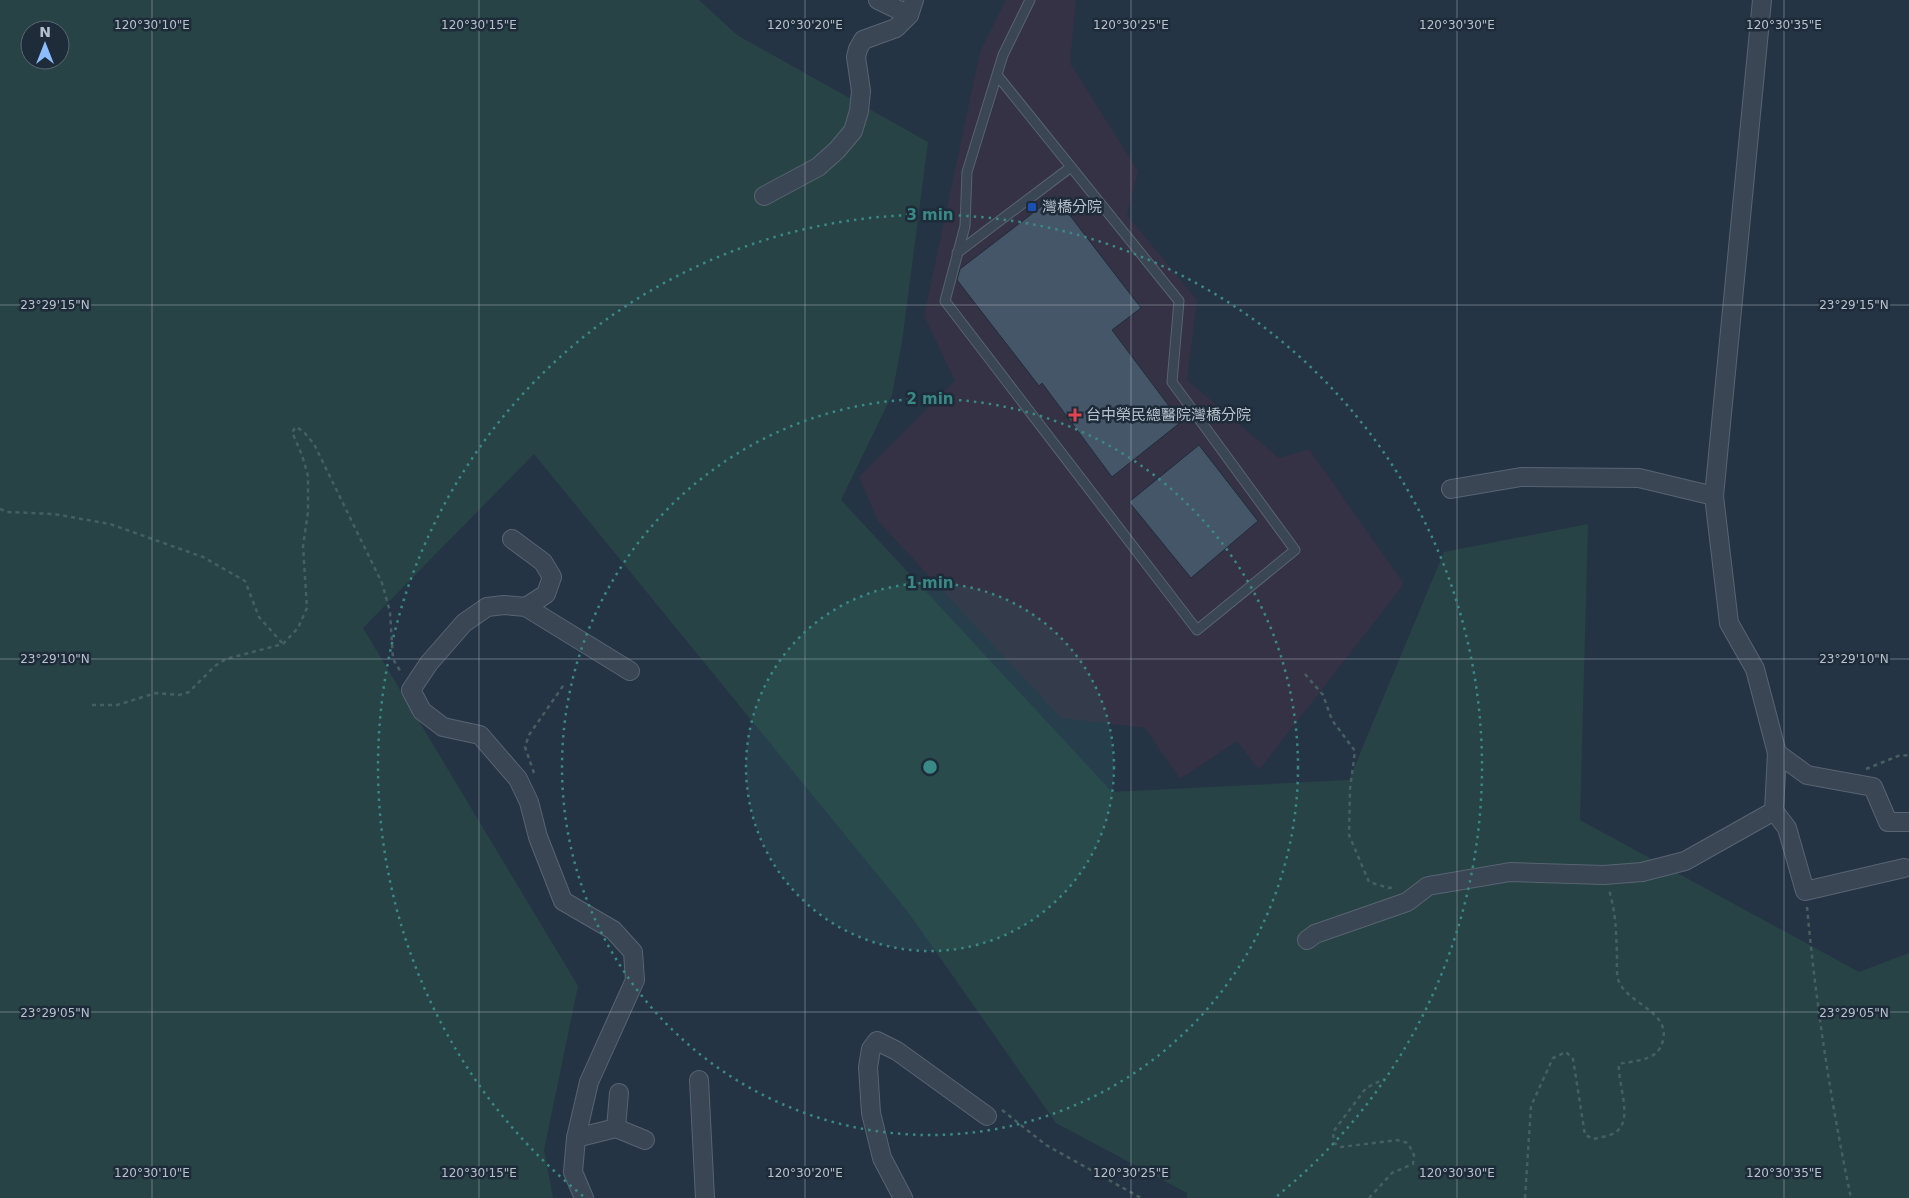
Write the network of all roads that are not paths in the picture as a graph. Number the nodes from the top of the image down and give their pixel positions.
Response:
1 (878, 0) edge
2 (1030, 0) edge
3 (1762, 0) edge
4 (912, 7) edge
5 (997, 75) junction
6 (1071, 167) junction
7 (764, 196) dead end
8 (957, 253) junction
9 (1451, 489) dead end
10 (1714, 496) junction
11 (512, 539) dead end
12 (526, 607) junction
13 (630, 671) dead end
14 (1777, 753) junction
15 (1774, 811) junction
16 (1909, 822) edge
17 (1904, 868) dead end
18 (1307, 940) dead end
19 (699, 1080) dead end
20 (619, 1093) dead end
21 (987, 1116) road end
22 (616, 1128) junction
23 (576, 1138) junction
24 (646, 1140) dead end
25 (584, 1198) edge
26 (705, 1198) edge
27 (903, 1198) edge

1 - 4 street
2 - 5 lane
3 - 10 street
4 - 7 street
5 - 6 lane
5 - 8 lane
6 - 8 lane
6 - 8 lane
9 - 10 street
10 - 14 street
11 - 12 street
12 - 13 street
12 - 23 street
14 - 15 street
14 - 16 street
15 - 17 street
15 - 18 street
19 - 26 street
20 - 22 street
21 - 27 street
22 - 23 street
22 - 24 street
23 - 25 street

